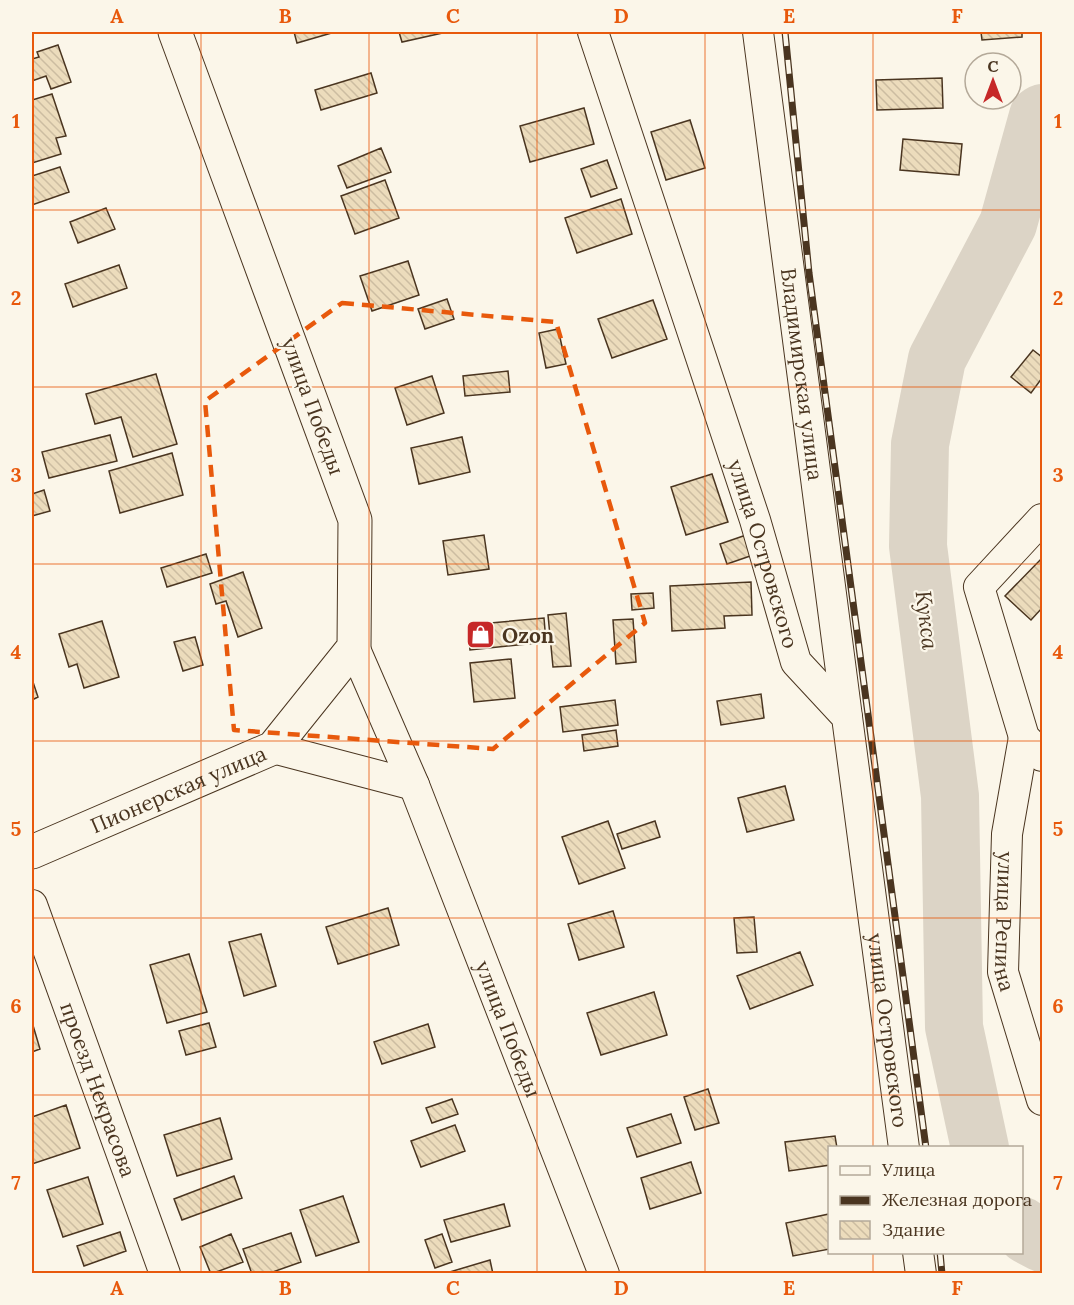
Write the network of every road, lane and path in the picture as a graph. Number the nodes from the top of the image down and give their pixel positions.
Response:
1 (175, 32) edge
2 (593, 32) edge
3 (758, 32) edge
4 (1042, 519) edge
5 (354, 647) junction
6 (847, 717) junction
7 (1033, 746) edge
8 (273, 748) junction
9 (414, 785) junction
10 (32, 852) edge
11 (32, 905) edge
12 (1042, 1100) edge
13 (904, 1146) edge
14 (918, 1254) edge
15 (165, 1274) edge
16 (604, 1274) edge
17 (921, 1274) edge

1 - 5 street, улица Победы
2 - 6 street, улица Островского
3 - 6 street, Владимирская улица
4 - 7 street
5 - 8 street, Пионерская улица
5 - 9 street, улица Победы
6 - 13 street, улица Островского
7 - 12 street, улица Репина
8 - 9 street
8 - 10 street, Пионерская улица
9 - 16 street, улица Победы
11 - 15 street, проезд Некрасова
14 - 17 street

